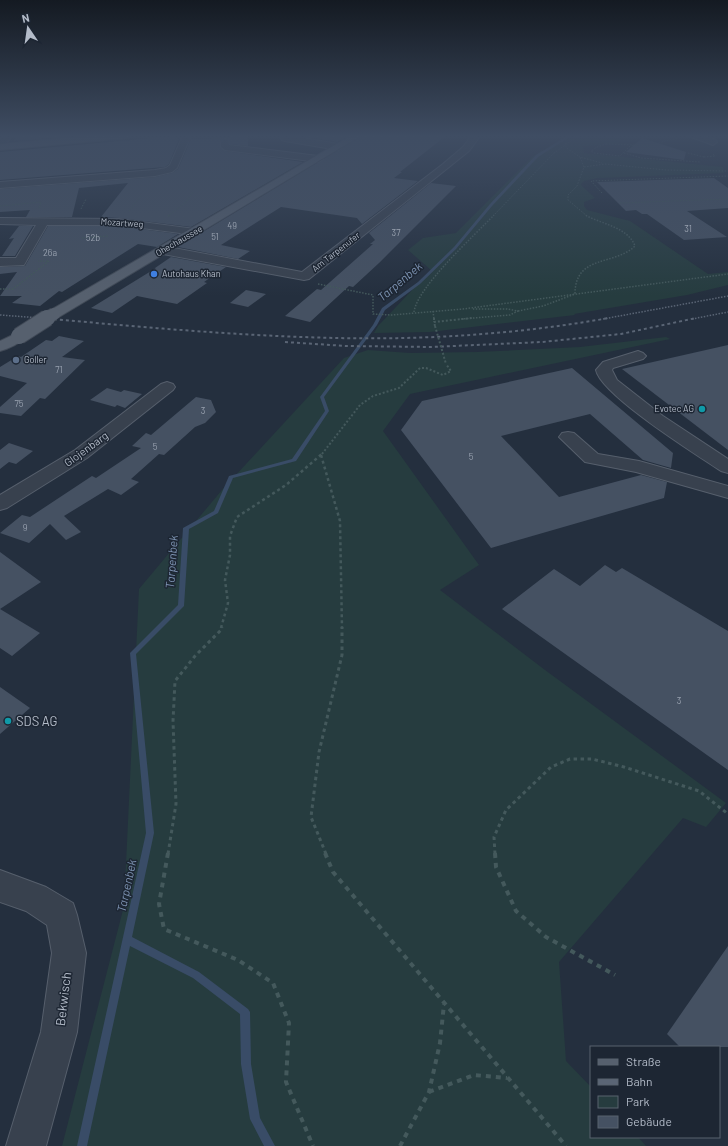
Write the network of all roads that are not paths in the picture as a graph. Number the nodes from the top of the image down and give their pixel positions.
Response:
1 (267, 188) edge
2 (417, 188) edge
3 (0, 221) edge
4 (40, 221) junction
5 (195, 232) junction
6 (163, 250) junction
7 (0, 262) edge
8 (0, 347) edge
9 (638, 356) dead end
10 (167, 387) dead end
11 (568, 437) dead end
12 (728, 467) edge
13 (728, 492) edge
14 (0, 504) edge
15 (0, 886) edge
16 (26, 1146) edge

1 - 5 main road, Ohechaussee
2 - 6 street, Am Tarpenufer
3 - 4 street, Mozartweg
4 - 5 street, Mozartweg
4 - 7 street
5 - 6 main road, Ohechaussee
6 - 8 main road, Ohechaussee, bridge
9 - 12 street
10 - 14 street, Glojenbarg
11 - 13 street
15 - 16 street, Bekwisch

